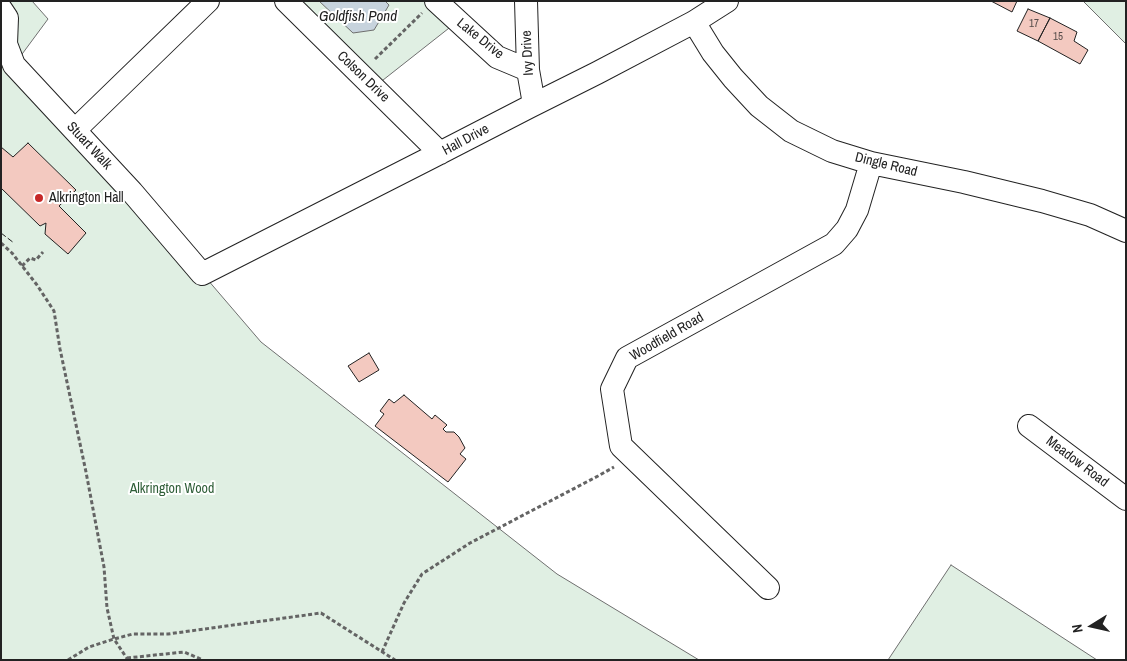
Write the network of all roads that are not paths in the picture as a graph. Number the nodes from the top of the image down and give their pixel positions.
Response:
1 (208, 1) edge
2 (286, 1) edge
3 (526, 1) edge
4 (728, 1) edge
5 (432, 5) edge
6 (1, 9) edge
7 (694, 22) junction
8 (528, 70) junction
9 (534, 104) junction
10 (74, 130) junction
11 (440, 153) junction
12 (871, 163) junction
13 (1126, 231) edge
14 (202, 274) joint
15 (1029, 426) dead end
16 (1126, 498) edge
17 (768, 588) dead end

1 - 10 street
2 - 11 street, Colson Drive
3 - 8 street, Ivy Drive
4 - 7 street, Hall Drive
5 - 8 street, Lake Drive
6 - 10 street, Stuart Walk
7 - 9 street, Hall Drive
7 - 12 street, Dingle Road
8 - 9 street, Ivy Drive
9 - 11 street, Hall Drive
10 - 14 street, Stuart Walk
11 - 14 street, Hall Drive
12 - 13 street, Dingle Road
12 - 17 street, Woodfield Road
15 - 16 street, Meadow Road

